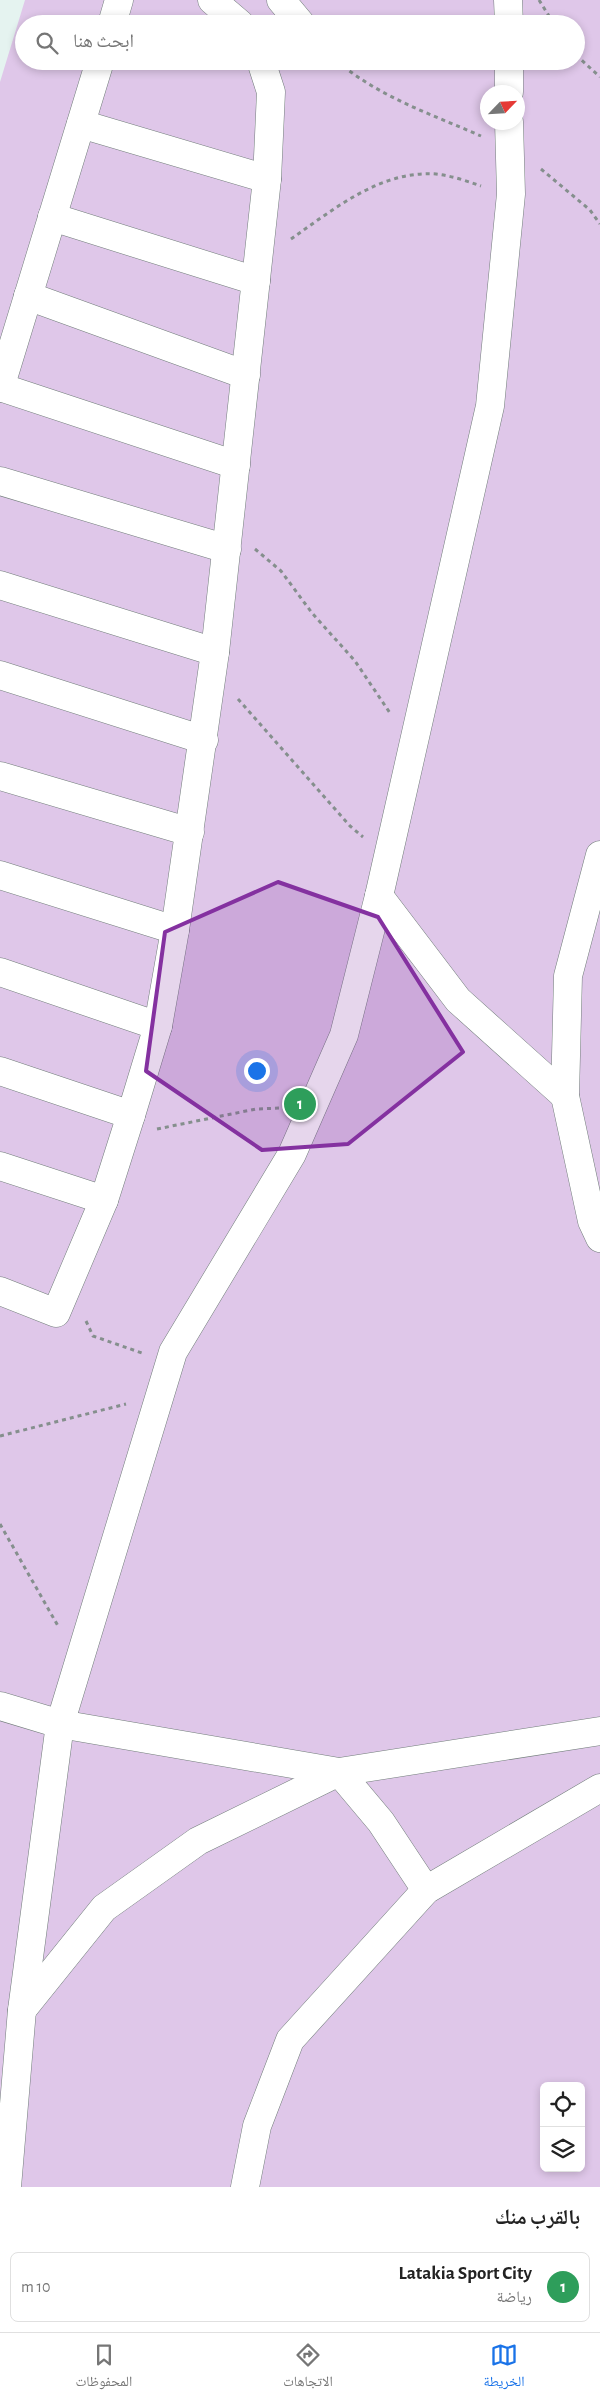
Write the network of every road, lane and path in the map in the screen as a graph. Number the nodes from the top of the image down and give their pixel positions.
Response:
1 (119, 0) edge
2 (212, 0) edge
3 (281, 0) edge
4 (508, 0) edge
5 (539, 0) edge
6 (115, 15) edge
7 (230, 15) edge
8 (294, 15) edge
9 (509, 15) edge
10 (548, 15) edge
11 (585, 63) edge
12 (97, 70) edge
13 (264, 70) edge
14 (349, 70) edge
15 (509, 70) edge
16 (600, 77) edge
17 (509, 85) edge
18 (81, 124) junction
19 (509, 135) edge
20 (267, 179) junction
21 (511, 194) junction
22 (52, 217) junction
23 (600, 224) edge
24 (289, 240) dead end
25 (256, 281) junction
26 (28, 296) junction
27 (246, 375) junction
28 (0, 388) edge
29 (236, 466) junction
30 (0, 482) edge
31 (240, 548) junction
32 (0, 585) edge
33 (216, 652) junction
34 (0, 675) edge
35 (236, 697) dead end
36 (417, 731) junction
37 (204, 740) junction
38 (0, 776) edge
39 (190, 832) junction
40 (390, 850) junction
41 (600, 855) edge
42 (0, 875) edge
43 (380, 896) junction
44 (175, 930) junction
45 (0, 972) edge
46 (158, 1026) junction
47 (0, 1071) edge
48 (565, 1096) junction
49 (310, 1114) junction
50 (131, 1115) junction
51 (154, 1130) dead end
52 (0, 1166) edge
53 (104, 1200) junction
54 (600, 1238) edge
55 (0, 1291) edge
56 (160, 1395) junction
57 (0, 1436) edge
58 (0, 1524) edge
59 (79, 1663) junction
60 (0, 1706) edge
61 (60, 1724) junction
62 (600, 1731) edge
63 (339, 1772) junction
64 (600, 1788) edge
65 (426, 1890) junction
66 (22, 2010) junction
67 (7, 2187) edge
68 (245, 2187) edge

1 - 6 lane
2 - 7 lane
3 - 8 lane
4 - 9 lane
5 - 10 path
11 - 16 path
12 - 18 lane
13 - 20 lane
14 - 19 path
15 - 17 lane
18 - 20 lane
18 - 22 lane
19 - 21 lane
19 - 23 path
20 - 25 lane
21 - 24 path
21 - 36 lane
22 - 25 lane
22 - 26 lane
25 - 27 lane
26 - 27 lane
26 - 28 lane
27 - 29 lane
28 - 29 lane
29 - 31 lane
30 - 31 lane
31 - 33 lane
31 - 36 path
32 - 33 lane
33 - 37 lane
34 - 37 lane
35 - 40 path
36 - 40 lane
37 - 39 lane
38 - 39 lane
39 - 44 lane
40 - 43 lane
41 - 48 lane
42 - 44 lane
43 - 48 lane
43 - 49 lane
44 - 46 lane
45 - 46 lane
46 - 50 lane
47 - 50 lane
48 - 54 lane
49 - 51 path
49 - 56 lane
50 - 53 lane
52 - 53 lane
53 - 55 lane
56 - 57 path
56 - 59 lane
58 - 59 path
59 - 61 lane
60 - 61 lane
61 - 63 lane
61 - 66 lane
62 - 63 lane
63 - 65 lane
63 - 66 lane
64 - 65 lane
65 - 68 lane
66 - 67 lane

